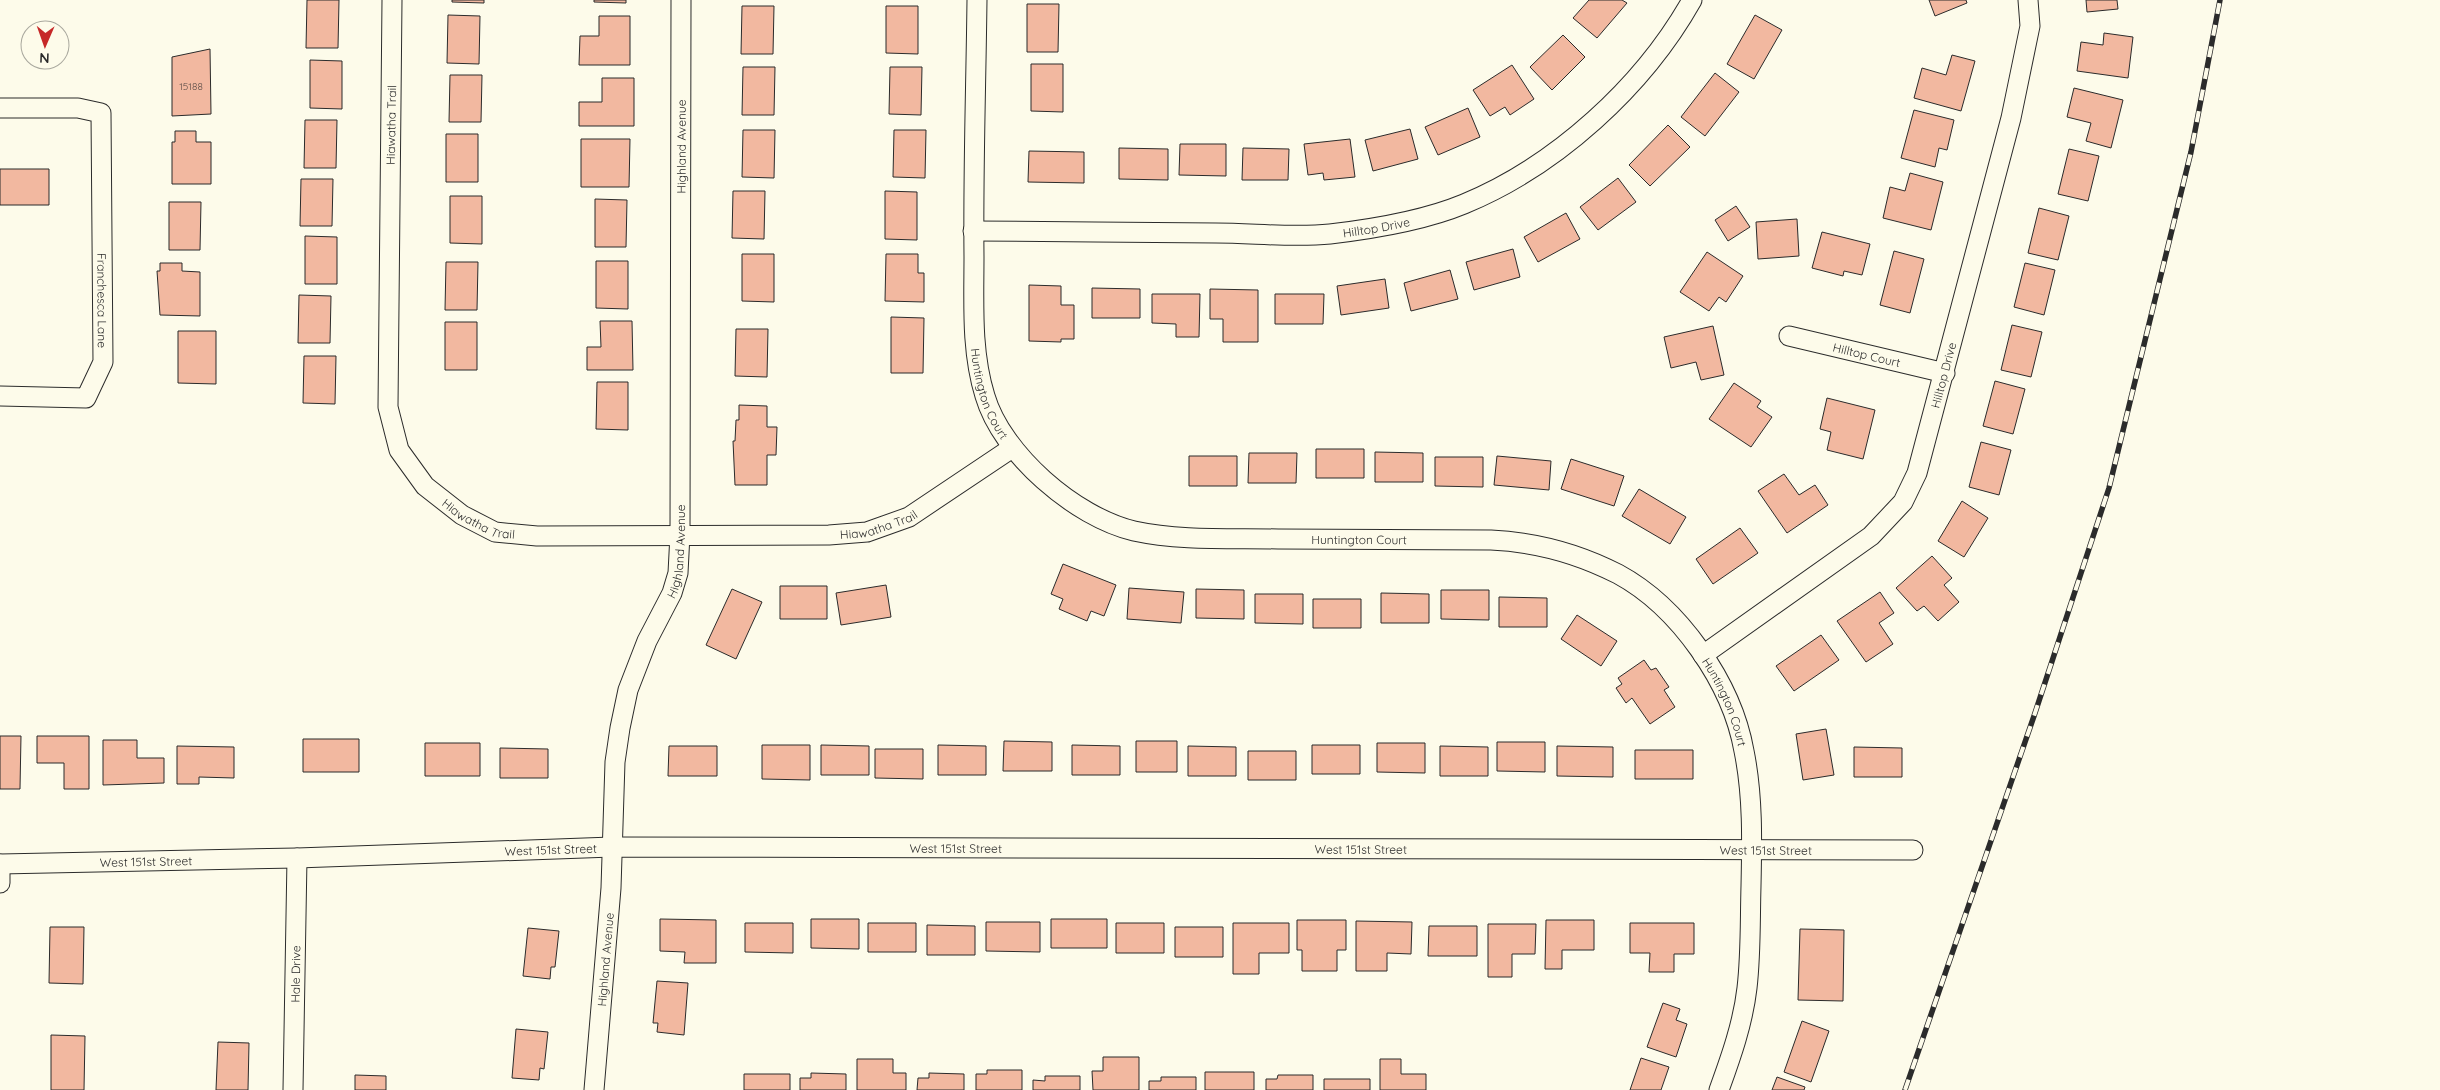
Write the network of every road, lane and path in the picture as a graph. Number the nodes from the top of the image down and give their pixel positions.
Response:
1 (392, 0) edge
2 (681, 0) edge
3 (977, 0) edge
4 (1692, 0) edge
5 (2028, 0) edge
6 (0, 108) edge
7 (973, 231) junction
8 (1789, 336) dead end
9 (1945, 373) junction
10 (0, 396) edge
11 (1012, 448) junction
12 (680, 534) junction
13 (1703, 655) junction
14 (612, 847) junction
15 (1752, 849) junction
16 (1913, 850) dead end
17 (298, 858) junction
18 (0, 864) edge
19 (0, 883) edge
20 (293, 1090) edge
21 (594, 1090) edge
22 (1719, 1090) edge

1 - 12 street, Hiawatha Trail
2 - 12 street, Highland Avenue
3 - 7 street, Huntington Court
4 - 7 street, Hilltop Drive
5 - 9 street, Hilltop Drive
6 - 10 street, Franchesca Lane
7 - 11 street, Huntington Court
8 - 9 street, Hilltop Court
9 - 13 street, Hilltop Drive
11 - 12 street, Hiawatha Trail
11 - 13 street, Huntington Court
12 - 14 street, Highland Avenue
13 - 15 street, Huntington Court
14 - 15 street, West 151st Street
14 - 17 street, West 151st Street
14 - 21 street, Highland Avenue
15 - 16 street, West 151st Street
15 - 22 street, Huntington Court
17 - 18 street, West 151st Street
17 - 20 street, Hale Drive
18 - 19 street

